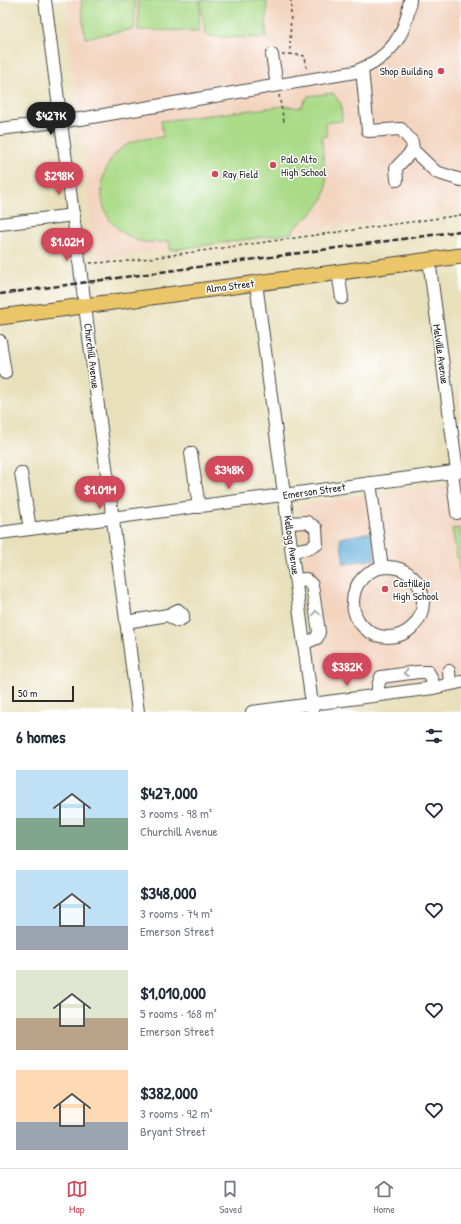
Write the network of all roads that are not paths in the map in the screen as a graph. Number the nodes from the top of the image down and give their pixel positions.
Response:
1 (45, 0) edge
2 (410, 0) edge
3 (272, 55) road end
4 (362, 69) junction
5 (277, 85) junction
6 (61, 122) junction
7 (0, 129) edge
8 (413, 150) junction
9 (397, 180) dead end
10 (461, 180) edge
11 (74, 215) junction
12 (0, 224) edge
13 (461, 256) edge
14 (429, 260) junction
15 (338, 272) junction
16 (256, 283) junction
17 (342, 298) dead end
18 (85, 305) junction
19 (0, 317) edge
20 (0, 341) edge
21 (5, 373) dead end
22 (191, 452) dead end
23 (456, 471) edge
24 (21, 473) dead end
25 (370, 483) junction
26 (285, 495) junction
27 (199, 507) junction
28 (457, 513) dead end
29 (113, 519) junction
30 (289, 523) junction
31 (30, 529) junction
32 (0, 533) edge
33 (292, 550) junction
34 (382, 567) junction
35 (168, 615) dead end
36 (126, 622) junction
37 (455, 681) edge
38 (433, 688) junction
39 (378, 695) junction
40 (313, 708) edge
41 (138, 712) edge
42 (252, 712) edge

1 - 6 street, Churchill Avenue
2 - 4 street
3 - 5 street
4 - 5 street
4 - 8 street
5 - 6 street
6 - 7 street
6 - 11 street, Churchill Avenue
8 - 9 street
8 - 10 street
11 - 12 street
11 - 18 street, Churchill Avenue
13 - 14 main road, Alma Street
14 - 15 main road, Alma Street
14 - 23 street, Melville Avenue
15 - 16 main road, Alma Street
15 - 17 street
16 - 18 main road, Alma Street
16 - 26 street, Kellogg Avenue
18 - 19 main road, Alma Street
18 - 29 street, Churchill Avenue
20 - 21 street
22 - 27 street
23 - 25 street, Emerson Street
23 - 28 street, Melville Avenue
24 - 31 street
25 - 26 street, Emerson Street
25 - 34 street
26 - 27 street, Emerson Street
26 - 30 street, Kellogg Avenue
27 - 29 street, Emerson Street
29 - 31 street, Emerson Street
29 - 36 street, Churchill Avenue
30 - 33 street, Kellogg Avenue
30 - 33 street
31 - 32 street, Emerson Street
33 - 40 street, Kellogg Avenue
34 - 34 street
35 - 36 street
36 - 41 street, Churchill Avenue
37 - 38 street
38 - 39 street
38 -> 39 street
39 - 40 street
40 - 42 street

